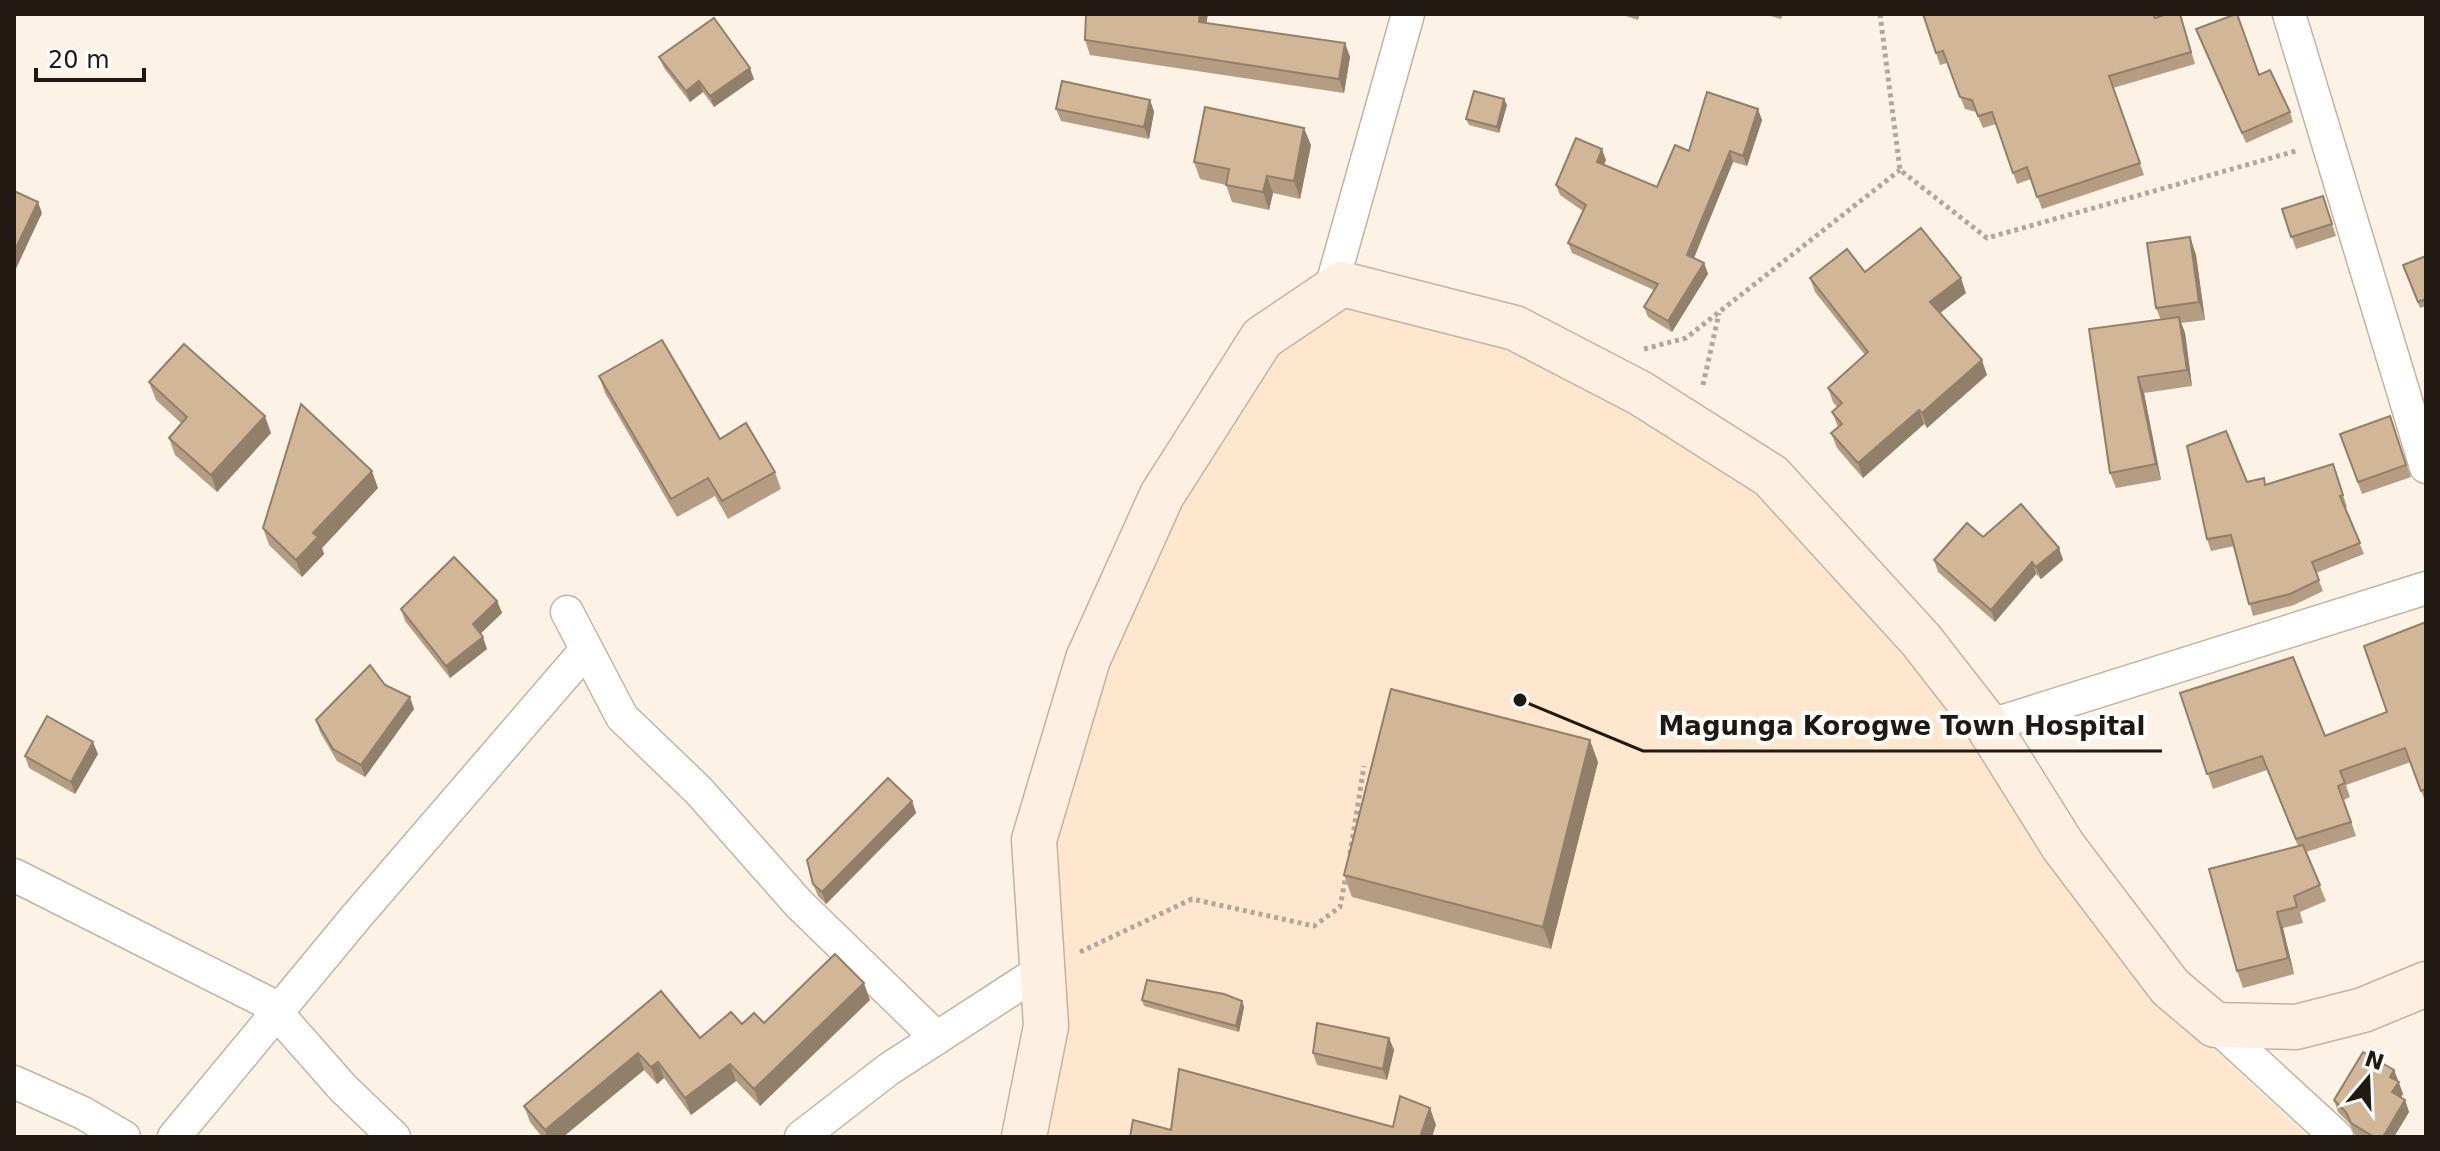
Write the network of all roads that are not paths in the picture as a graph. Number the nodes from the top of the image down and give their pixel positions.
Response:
1 (1408, 14) edge
2 (2289, 14) edge
3 (1342, 284) junction
4 (2426, 467) edge
5 (2426, 588) edge
6 (567, 612) dead end
7 (586, 650) junction
8 (1988, 726) junction
9 (14, 875) edge
10 (1043, 969) junction
11 (2426, 984) edge
12 (277, 1013) junction
13 (2215, 1025) junction
14 (937, 1038) junction
15 (14, 1082) edge
16 (124, 1137) edge
17 (174, 1137) edge
18 (394, 1137) edge
19 (801, 1137) edge
20 (1024, 1137) edge
21 (2337, 1137) edge

1 - 3 street
2 - 4 street
3 - 8 street
3 - 10 street
5 - 8 street
6 - 7 street
7 - 12 street
7 - 14 street
8 - 13 street
9 - 12 street
10 - 14 street
10 - 20 street
11 - 13 street
12 - 17 street
12 - 18 street
13 - 21 street
14 - 19 street
15 - 16 street

